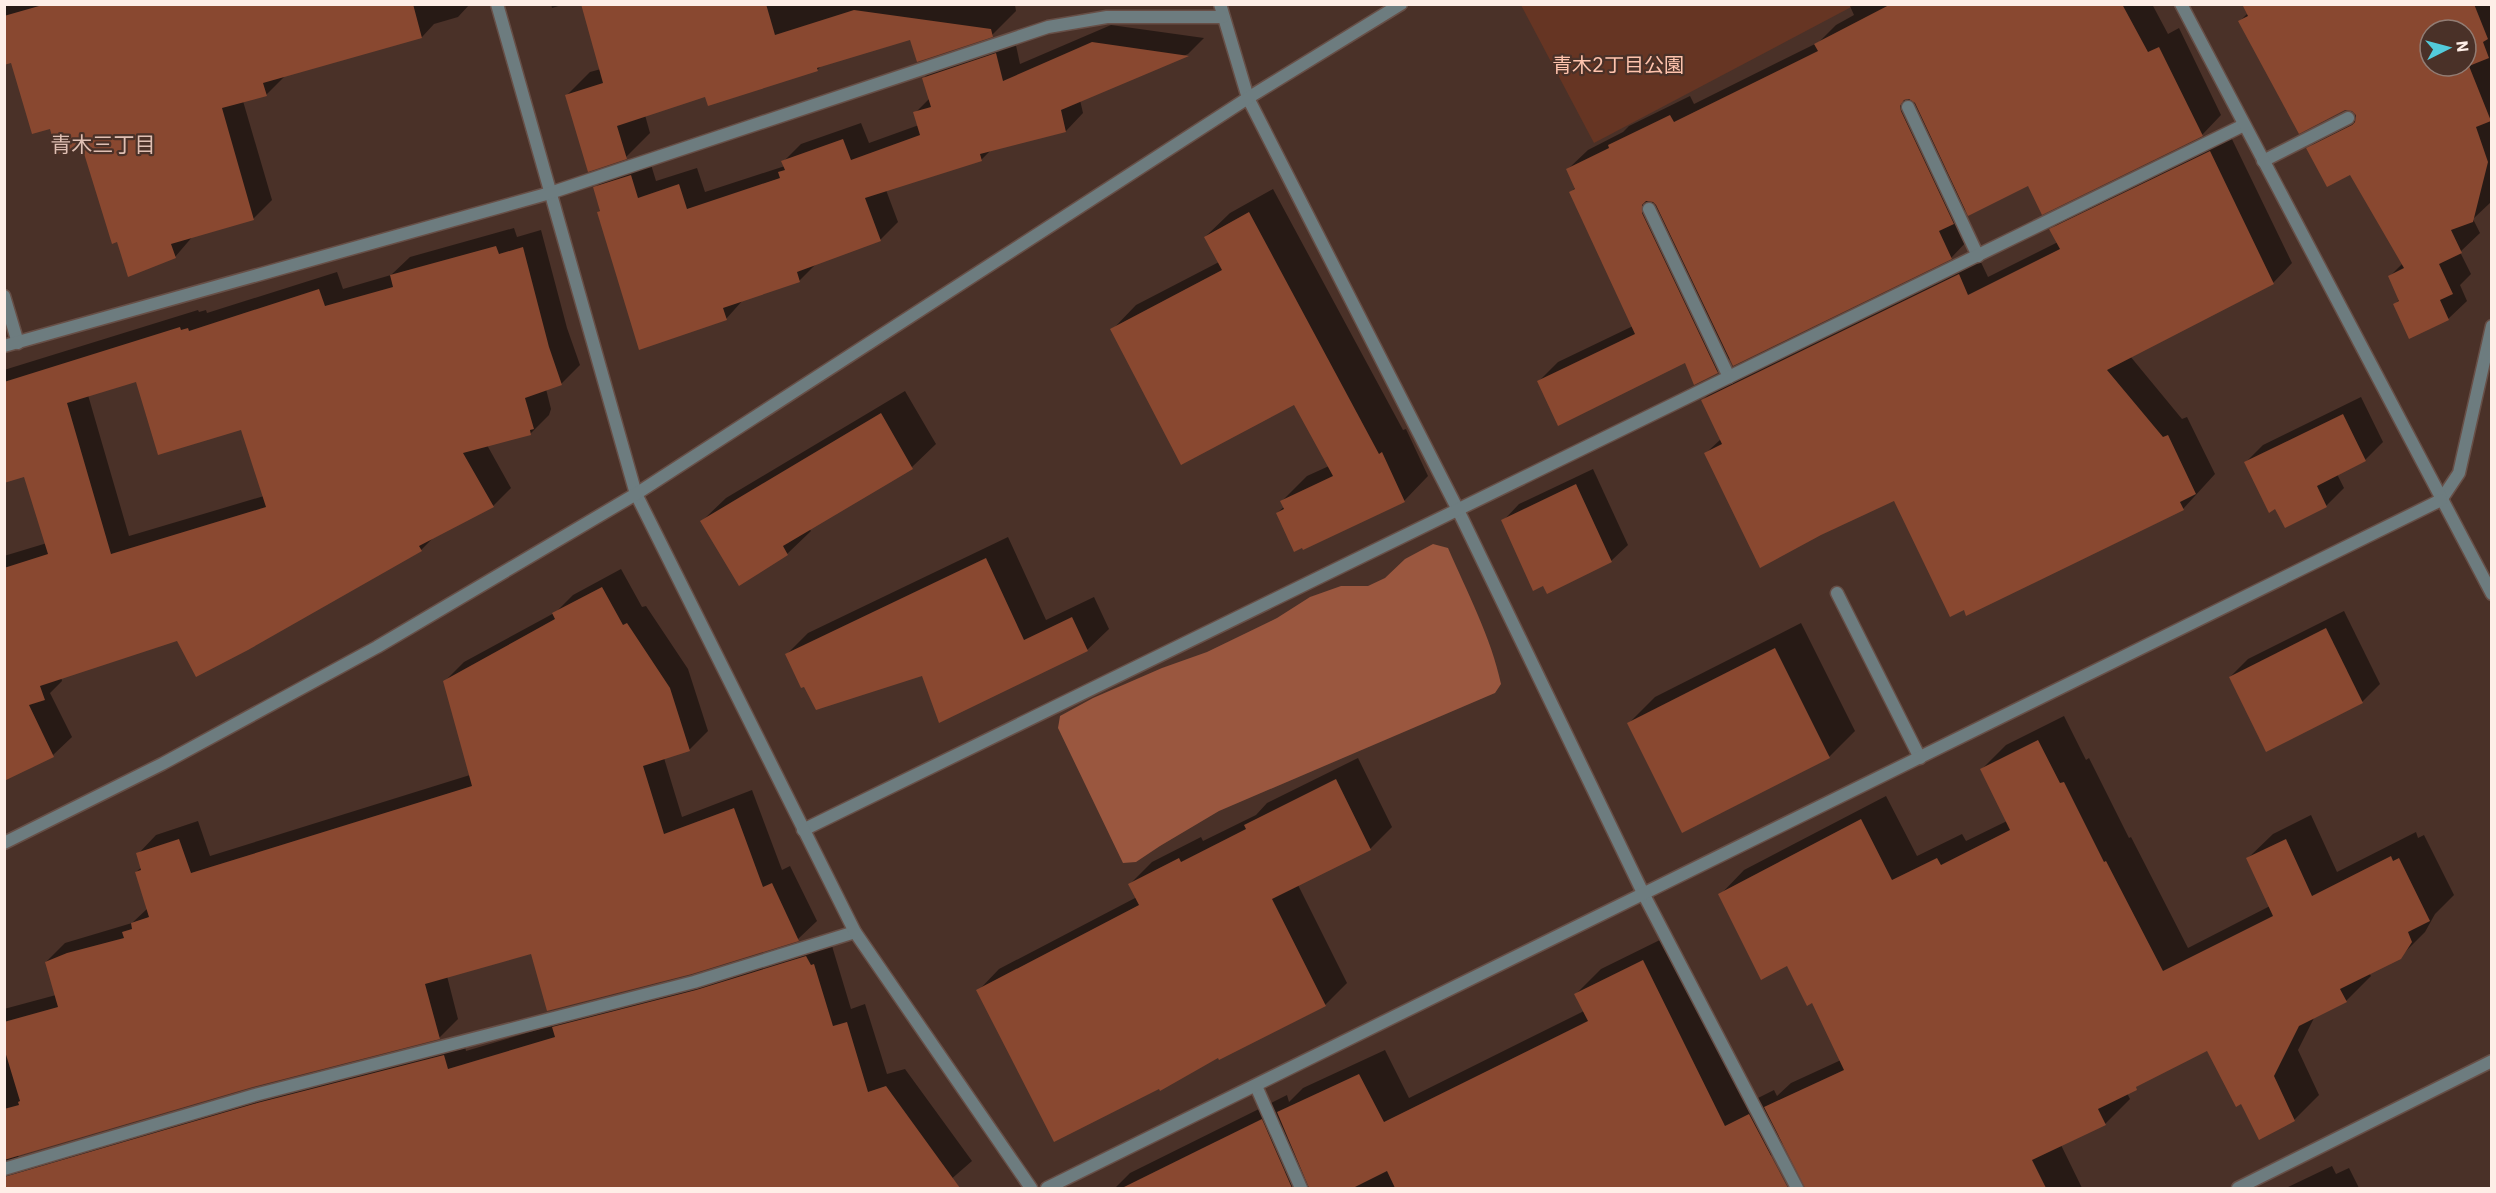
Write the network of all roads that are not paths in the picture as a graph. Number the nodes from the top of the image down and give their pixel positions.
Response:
1 (497, 4) edge
2 (1220, 4) edge
3 (1401, 4) edge
4 (2181, 4) edge
5 (1224, 17) junction
6 (1248, 98) junction
7 (1908, 107) dead end
8 (2348, 118) dead end
9 (2244, 125) junction
10 (2263, 161) junction
11 (550, 193) junction
12 (1649, 208) dead end
13 (1978, 256) junction
14 (4, 296) edge
15 (2492, 326) edge
16 (18, 342) junction
17 (4, 346) edge
18 (1729, 377) junction
19 (636, 494) junction
20 (2441, 500) junction
21 (1458, 510) junction
22 (1837, 593) dead end
23 (2492, 594) edge
24 (1920, 758) junction
25 (803, 830) junction
26 (4, 843) edge
27 (1644, 895) junction
28 (855, 932) junction
29 (2492, 1061) edge
30 (1256, 1086) junction
31 (4, 1169) edge
32 (1031, 1188) edge
33 (1047, 1188) edge
34 (1301, 1188) edge
35 (1797, 1188) edge
36 (2238, 1188) edge

1 - 11 street
2 - 5 street
3 - 6 street
4 - 9 street
5 - 6 street
5 - 11 street
6 - 19 street
6 - 21 street
7 - 13 street
8 - 10 street
9 - 10 street
9 - 13 street
10 - 20 street
11 - 16 street
11 - 19 street
12 - 18 street
13 - 18 street
14 - 16 street
15 - 20 street
16 - 17 street
18 - 21 street
19 - 25 street
19 - 26 street
20 - 23 street
20 - 24 street
21 - 25 street
21 - 27 street
22 - 24 street
24 - 27 street
25 - 28 street
27 - 30 street
27 - 35 street
28 - 31 street
28 - 32 street
29 - 36 street
30 - 33 street
30 - 34 street

